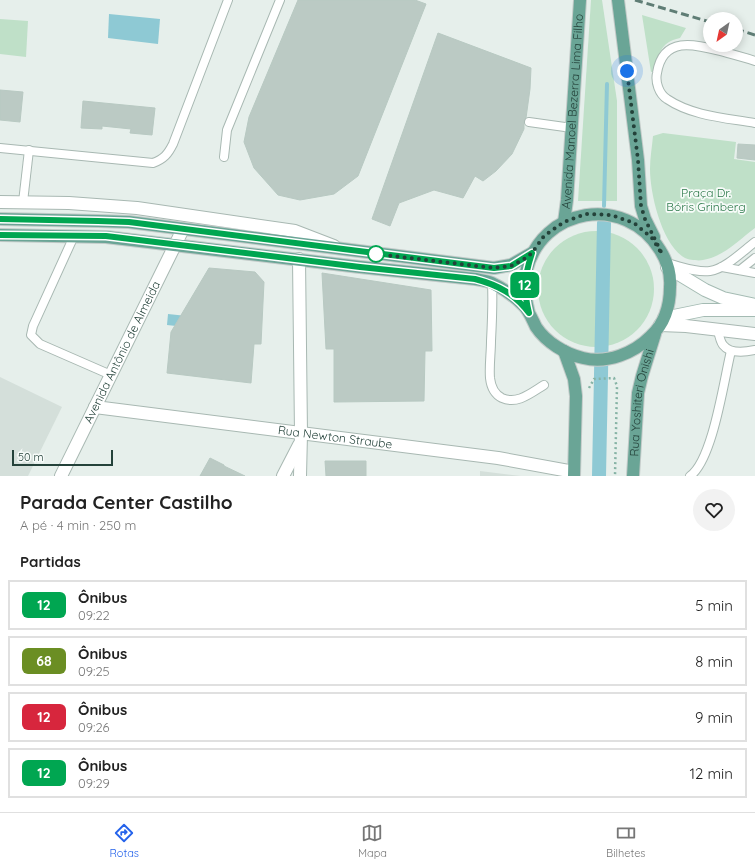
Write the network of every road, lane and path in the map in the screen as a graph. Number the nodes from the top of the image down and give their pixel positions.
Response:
1 (228, 0) edge
2 (280, 0) edge
3 (580, 0) edge
4 (618, 0) edge
5 (755, 61) edge
6 (529, 122) dead end
7 (755, 123) edge
8 (572, 128) junction
9 (0, 148) edge
10 (29, 150) junction
11 (224, 157) dead end
12 (0, 202) edge
13 (23, 202) junction
14 (0, 219) edge
15 (564, 222) junction
16 (183, 229) junction
17 (0, 235) edge
18 (74, 236) junction
19 (755, 242) edge
20 (175, 244) junction
21 (344, 249) junction
22 (532, 253) junction
23 (755, 258) edge
24 (299, 259) junction
25 (665, 261) junction
26 (722, 267) junction
27 (740, 270) junction
28 (755, 273) edge
29 (492, 283) junction
30 (755, 305) edge
31 (755, 310) edge
32 (529, 313) junction
33 (660, 325) junction
34 (718, 330) junction
35 (755, 334) edge
36 (755, 350) edge
37 (564, 351) junction
38 (731, 351) junction
39 (111, 375) junction
40 (544, 385) dead end
41 (589, 394) dead end
42 (95, 407) junction
43 (301, 438) junction
44 (574, 474) edge
45 (61, 476) edge
46 (283, 476) edge
47 (300, 476) edge
48 (615, 476) edge
49 (632, 476) edge
50 (690, 476) edge

1 - 10 lane
2 - 11 lane
3 - 8 main road, Avenida Manoel Bezerra Lima Filho
4 - 25 main road
5 - 7 lane
6 - 8 lane
8 - 15 main road, Avenida Manoel Bezerra Lima Filho
9 - 10 lane
10 - 13 lane
12 - 13 street
13 - 21 street
14 - 16 main road
15 - 22 main road
15 - 25 main road
16 - 20 street, Avenida Antônio de Almeida
16 - 21 main road
17 - 18 main road
18 - 20 main road
18 - 39 lane
19 - 26 lane
20 - 24 main road
20 - 39 street, Avenida Antônio de Almeida
21 - 22 main road
22 - 32 main road
23 - 27 lane
24 - 29 main road
24 - 43 street
25 - 26 lane
25 - 30 street
25 - 33 main road, Rua Yoshiteri Onishi
26 - 27 lane
27 - 28 lane
29 - 32 main road
29 - 40 lane
31 - 33 street
32 - 37 main road
33 - 34 street
33 - 37 main road
33 - 49 main road, Rua Yoshiteri Onishi
34 - 35 street
34 - 38 lane
36 - 38 lane
37 - 44 main road
38 - 50 lane
39 - 42 street, Avenida Antônio de Almeida
41 - 48 path
42 - 43 street, Rua Newton Straube
42 - 45 street, Avenida Antônio de Almeida
43 - 44 street, Rua Newton Straube
43 - 46 street
43 - 47 street

